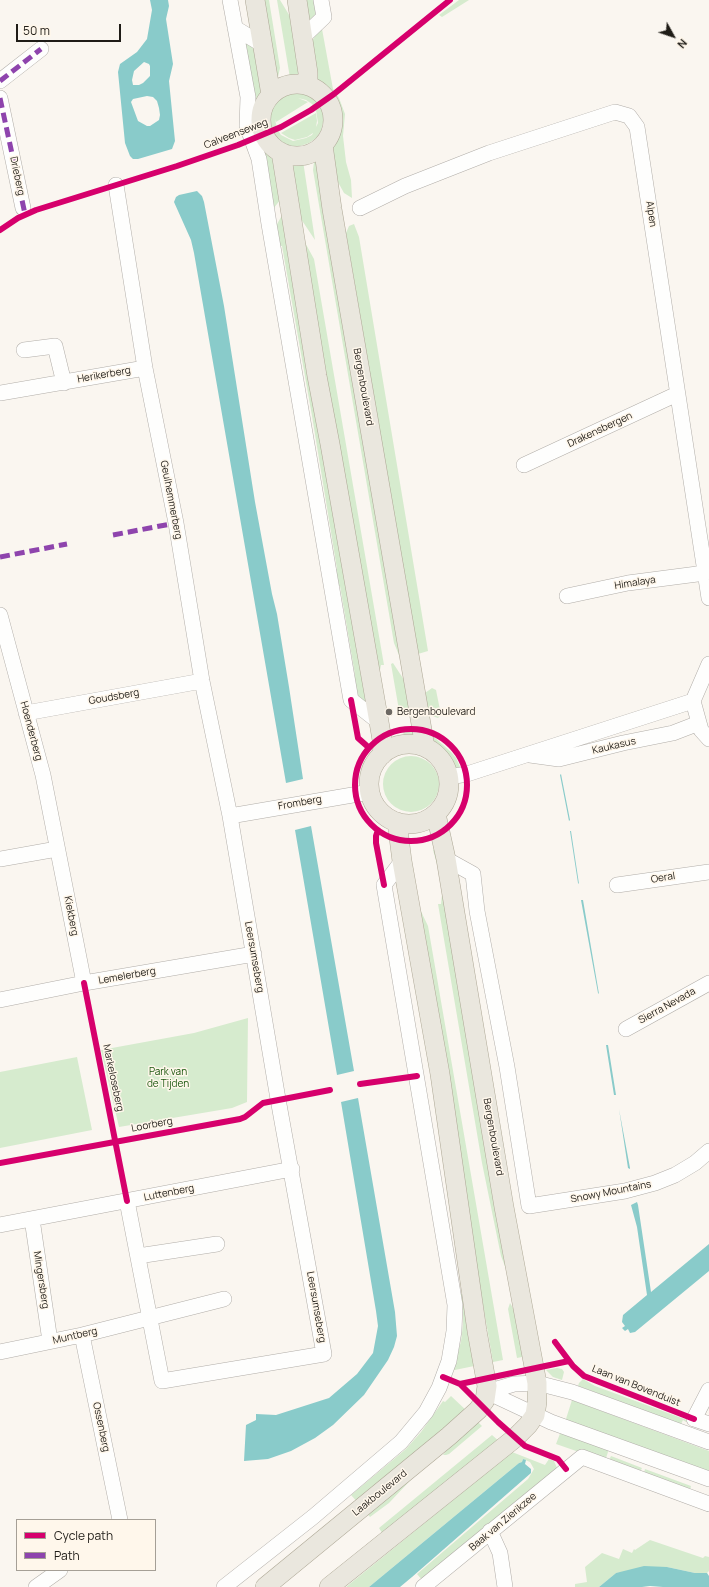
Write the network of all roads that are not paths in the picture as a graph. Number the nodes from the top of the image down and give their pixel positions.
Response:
1 (230, 0) edge
2 (255, 0) edge
3 (297, 0) edge
4 (321, 0) edge
5 (235, 28) junction
6 (303, 37) junction
7 (263, 45) junction
8 (40, 49) dead end
9 (0, 81) edge
10 (308, 85) junction
11 (271, 95) junction
12 (0, 98) edge
13 (323, 145) junction
14 (282, 152) junction
15 (116, 185) dead end
16 (288, 197) junction
17 (23, 208) dead end
18 (360, 208) dead end
19 (269, 224) junction
20 (24, 350) dead end
21 (145, 368) junction
22 (64, 383) junction
23 (0, 393) edge
24 (677, 394) junction
25 (524, 465) dead end
26 (705, 573) junction
27 (567, 596) dead end
28 (709, 598) edge
29 (0, 615) edge
30 (709, 664) edge
31 (202, 681) junction
32 (693, 701) junction
33 (26, 713) junction
34 (379, 722) junction
35 (699, 723) junction
36 (709, 739) edge
37 (425, 748) junction
38 (527, 754) junction
39 (382, 755) junction
40 (458, 775) junction
41 (370, 792) junction
42 (436, 814) junction
43 (230, 816) junction
44 (397, 822) junction
45 (57, 849) junction
46 (0, 859) edge
47 (446, 859) junction
48 (402, 861) junction
49 (709, 872) edge
50 (617, 885) dead end
51 (254, 954) junction
52 (84, 983) junction
53 (709, 983) edge
54 (0, 1000) edge
55 (626, 1029) dead end
56 (709, 1151) edge
57 (292, 1169) junction
58 (127, 1201) junction
59 (32, 1219) junction
60 (0, 1225) edge
61 (217, 1244) dead end
62 (138, 1256) junction
63 (224, 1299) dead end
64 (150, 1318) junction
65 (82, 1335) junction
66 (50, 1341) junction
67 (0, 1352) edge
68 (537, 1382) junction
69 (709, 1390) edge
70 (486, 1392) junction
71 (535, 1415) junction
72 (709, 1424) edge
73 (709, 1442) edge
74 (709, 1479) edge
75 (709, 1504) edge
76 (120, 1519) edge
77 (490, 1531) junction
78 (59, 1571) edge
79 (36, 1587) edge
80 (224, 1587) edge
81 (265, 1587) edge
82 (329, 1587) edge
83 (423, 1587) edge
84 (505, 1587) edge

1 - 5 street
2 - 7 main road
3 - 6 main road
4 - 6 street
5 - 7 street
5 - 19 street
6 - 10 main road
7 - 11 main road
8 - 9 street
10 - 11 main road
10 - 13 main road
11 - 14 main road
12 - 17 street, Drieberg
13 - 14 main road
13 - 37 main road, Bergenboulevard
14 - 16 main road
15 - 21 street, Geulhemmerberg
16 - 19 street
16 - 34 main road
18 - 24 street, Alpen
19 - 34 street
20 - 22 street, Herikerberg
21 - 22 street, Herikerberg
21 - 31 street, Geulhemmerberg
22 - 23 street, Herikerberg
24 - 25 street, Drakensbergen
24 - 26 street, Alpen
26 - 27 street, Himalaya
26 - 28 street, Alpen
29 - 33 street, Hoenderberg
30 - 32 street
31 - 33 street, Goudsberg
31 - 43 street, Geulhemmerberg
32 - 35 street
32 - 38 street, Kaukasus
33 - 45 street, Hoenderberg
34 - 39 main road
35 - 36 street
35 - 38 street, Kaukasus
37 - 39 main road
37 - 40 main road
38 - 40 street, Kaukasus
39 - 41 main road
40 - 42 main road
41 - 43 street, Fromberg
41 - 44 main road
42 - 44 main road
42 - 47 main road, Bergenboulevard
43 - 51 street, Leersumseberg
44 - 48 main road
45 - 46 street
45 - 52 street, Kiekberg
47 - 56 street, Snowy Mountains
47 - 68 main road, Bergenboulevard
48 - 70 main road
48 - 80 street
49 - 50 street, Oeral
51 - 52 street, Lemelerberg
51 - 57 street, Leersumseberg
52 - 54 street, Lemelerberg
53 - 55 street, Sierra Nevada
57 - 58 street, Luttenberg
57 - 64 street, Leersumseberg
58 - 59 street, Luttenberg
58 - 62 street
59 - 60 street, Luttenberg
59 - 66 street, Mingersberg
61 - 62 street
62 - 64 street
63 - 64 street
64 - 65 street, Muntberg
65 - 66 street, Muntberg
65 - 76 street, Ossenberg
66 - 67 street, Muntberg
68 - 70 street
68 - 71 main road, Bergenboulevard
68 - 73 street
69 - 72 street
70 - 71 street
70 - 81 main road, Laakboulevard
71 - 74 street
71 - 82 main road
75 - 77 street, Baak van Zierikzee
77 - 83 street, Baak van Zierikzee
77 - 84 street
78 - 79 street

